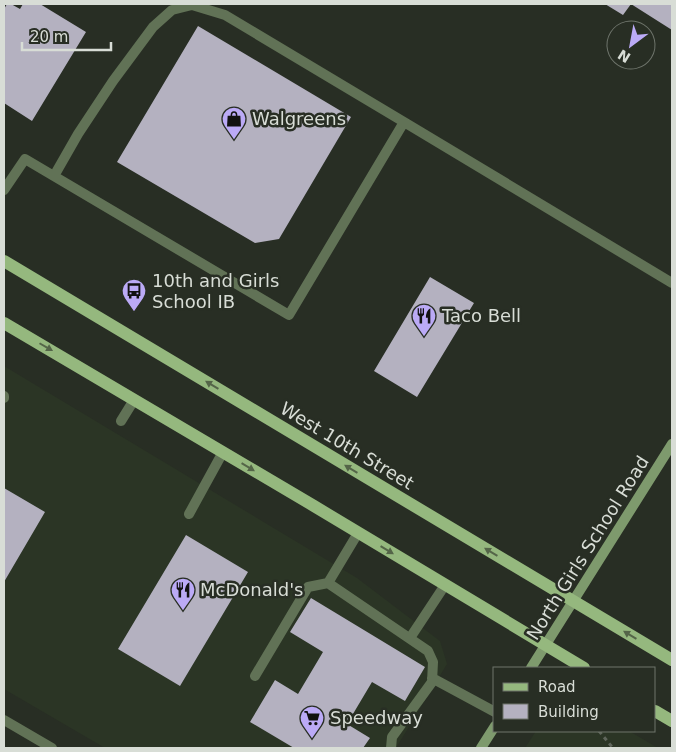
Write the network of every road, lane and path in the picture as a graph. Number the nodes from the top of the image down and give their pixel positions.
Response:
1 (404, 122) junction
2 (54, 176) junction
3 (4, 190) edge
4 (4, 262) edge
5 (672, 283) edge
6 (4, 323) edge
7 (134, 400) junction
8 (121, 421) dead end
9 (672, 444) edge
10 (223, 452) junction
11 (189, 514) dead end
12 (358, 533) junction
13 (328, 583) junction
14 (445, 585) junction
15 (573, 601) junction
16 (410, 638) junction
17 (545, 645) junction
18 (672, 660) edge
19 (532, 667) edge
20 (582, 667) edge
21 (255, 676) dead end
22 (432, 678) junction
23 (493, 711) edge
24 (656, 712) edge
25 (4, 720) edge
26 (672, 721) edge
27 (493, 729) edge
28 (600, 732) edge
29 (52, 748) edge
30 (391, 748) edge
31 (481, 748) edge
32 (613, 748) edge

1 - 2 lane
1 - 2 lane
1 - 5 lane
2 - 3 lane
15 -> 4 main road, West 10th Street
6 -> 7 main road
7 - 8 lane
7 - 10 main road
9 - 15 main road, North Girls School Road
10 - 11 lane
10 -> 12 main road
12 - 13 lane
12 -> 14 main road
13 - 16 lane
13 - 21 lane
14 - 16 lane
14 - 17 main road
15 - 17 main road, North Girls School Road
18 -> 15 main road, West 10th Street
16 - 22 lane
17 - 19 main road, North Girls School Road
17 - 20 main road
22 - 23 lane
22 - 30 lane
24 - 26 main road
25 - 29 lane
27 - 31 main road
28 - 32 path

